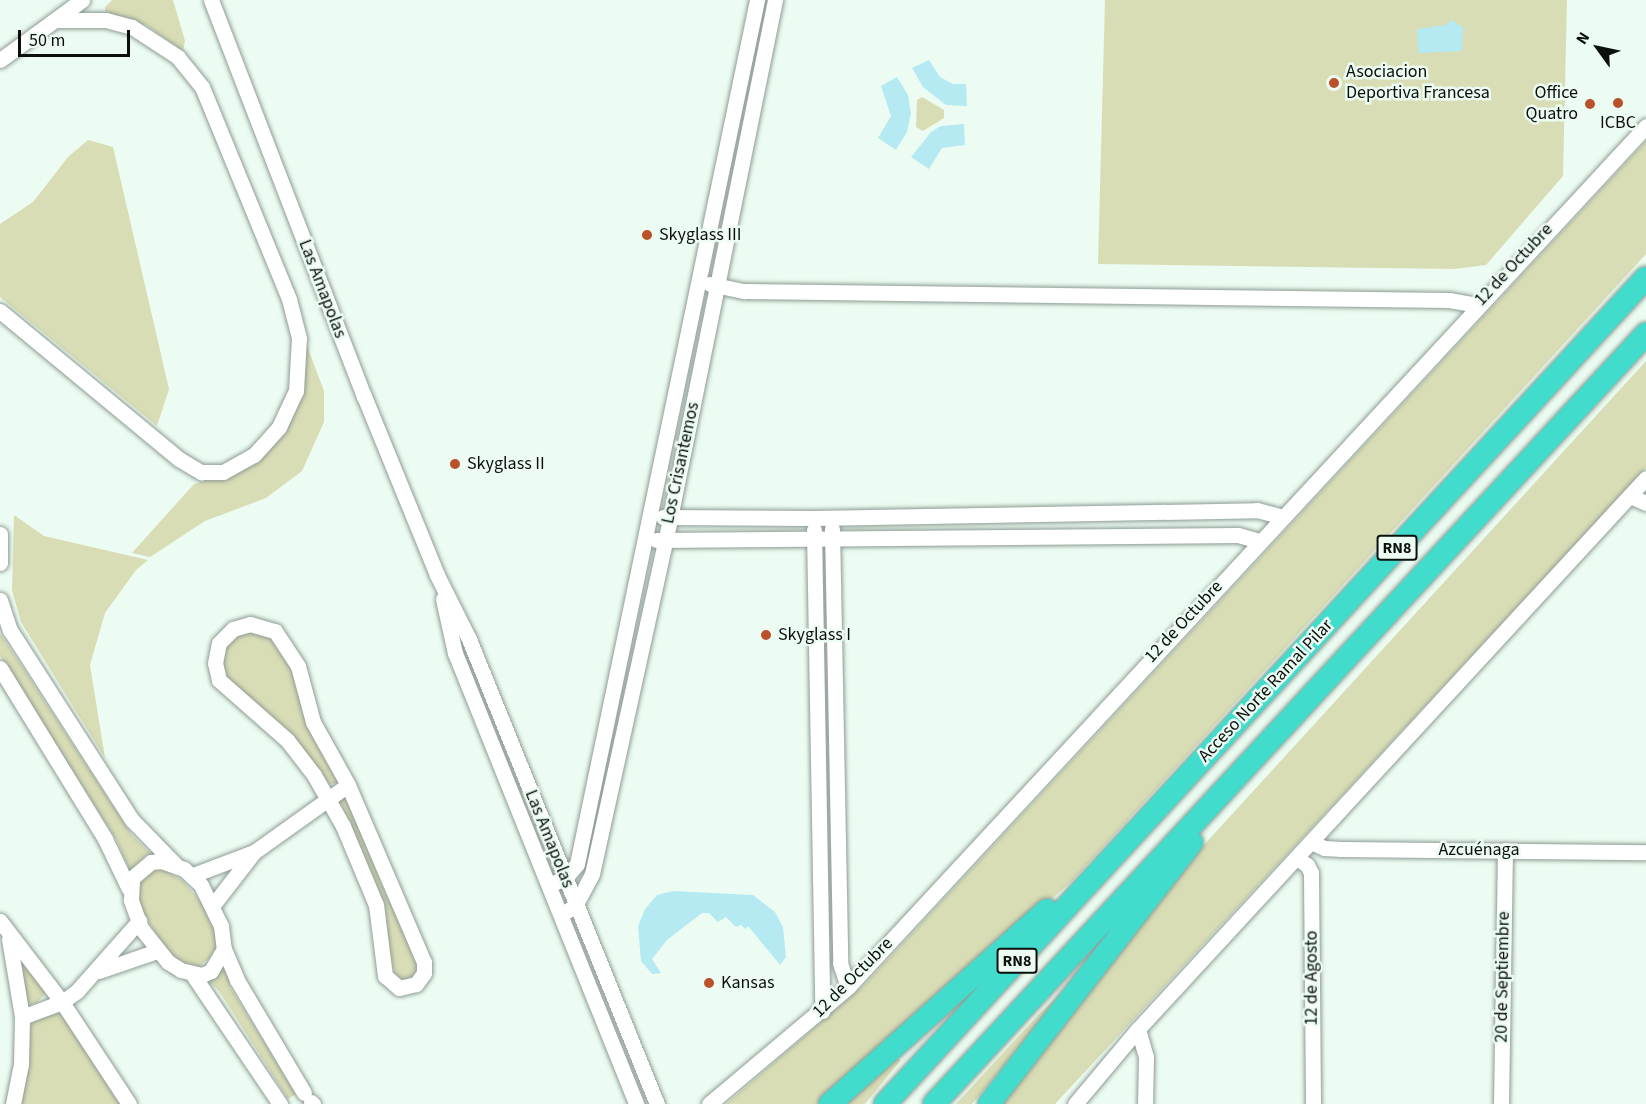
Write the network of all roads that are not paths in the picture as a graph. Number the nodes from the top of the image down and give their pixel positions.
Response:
1 (82, 0) edge
2 (211, 0) edge
3 (757, 0) edge
4 (775, 0) edge
5 (55, 21) junction
6 (0, 60) edge
7 (1646, 126) edge
8 (1646, 278) edge
9 (701, 282) junction
10 (718, 286) junction
11 (1477, 305) junction
12 (0, 311) edge
13 (1646, 334) edge
14 (1646, 478) edge
15 (1630, 496) junction
16 (1646, 503) edge
17 (1127, 511) junction
18 (652, 515) junction
19 (1283, 517) junction
20 (670, 518) junction
21 (814, 518) junction
22 (831, 518) junction
23 (0, 534) edge
24 (1128, 535) junction
25 (648, 538) junction
26 (832, 539) junction
27 (813, 540) junction
28 (1259, 541) junction
29 (665, 542) junction
30 (0, 563) edge
31 (437, 575) junction
32 (0, 600) edge
33 (0, 668) edge
34 (610, 712) junction
35 (627, 715) junction
36 (1291, 715) junction
37 (348, 784) junction
38 (328, 799) junction
39 (1149, 819) junction
40 (1313, 843) junction
41 (1505, 850) junction
42 (254, 852) junction
43 (1646, 852) edge
44 (1298, 859) junction
45 (174, 864) junction
46 (193, 875) junction
47 (565, 878) junction
48 (550, 884) junction
49 (129, 889) junction
50 (213, 906) junction
51 (569, 910) junction
52 (0, 921) edge
53 (139, 921) junction
54 (8, 936) junction
55 (224, 949) junction
56 (157, 951) junction
57 (96, 972) junction
58 (193, 975) junction
59 (848, 987) junction
60 (62, 1002) junction
61 (822, 1011) junction
62 (22, 1017) junction
63 (1138, 1029) junction
64 (309, 1099) edge
65 (13, 1104) edge
66 (129, 1104) edge
67 (280, 1104) edge
68 (636, 1104) edge
69 (657, 1104) edge
70 (709, 1104) edge
71 (830, 1104) edge
72 (885, 1104) edge
73 (934, 1104) edge
74 (989, 1104) edge
75 (1075, 1104) edge
76 (1145, 1104) edge
77 (1313, 1104) edge
78 (1502, 1104) edge

1 - 5 street
2 - 31 street, Las Amapolas
3 - 9 street, Los Crisantemos
4 - 10 street, Los Crisantemos
5 - 6 street
5 - 12 street
7 - 11 street, 12 de Octubre
8 - 39 highway, Acceso Norte Ramal Pilar / RN8
9 - 10 street
9 - 18 street, Los Crisantemos
10 - 11 street
10 - 20 street, Los Crisantemos
11 - 19 street, 12 de Octubre
13 - 36 highway, Acceso Norte Ramal Pilar / RN8
14 - 15 street
15 - 16 street
15 - 40 street
17 - 19 street
17 - 22 street
17 - 24 street
18 - 20 street
18 - 25 street, Los Crisantemos
19 - 28 street, 12 de Octubre
20 - 21 street
20 - 29 street, Los Crisantemos
21 - 22 street
21 - 27 street
22 - 26 street
23 - 30 street
24 - 26 street
24 - 28 street
25 - 29 street
25 - 34 street, Los Crisantemos
26 - 27 street
26 - 59 street
27 - 29 street
27 - 61 street
28 - 59 street, 12 de Octubre
29 - 35 street, Los Crisantemos
31 - 47 street, Las Amapolas
31 - 48 street, Las Amapolas
32 - 45 street
33 - 49 street
34 - 35 street
34 - 47 street, Los Crisantemos
35 - 51 street, Los Crisantemos
36 - 73 highway, Acceso Norte Ramal Pilar / RN8
36 - 74 highway
37 - 38 street
37 - 38 street
37 - 38 street
38 - 42 street
39 - 71 highway
39 - 72 highway, Acceso Norte Ramal Pilar / RN8
40 - 41 street, Azcuénaga
40 - 44 street
41 - 43 street, Azcuénaga
41 - 78 street, 20 de Septiembre
42 - 46 street
42 - 50 street
44 - 63 street
44 - 77 street, 12 de Agosto
45 - 46 street
45 - 49 street
46 - 50 street
47 - 48 street
47 - 51 street, Las Amapolas
48 - 51 street, Las Amapolas
49 - 53 street
50 - 55 street
51 - 68 street, Las Amapolas
51 - 69 street, Las Amapolas
52 - 54 street
53 - 56 street
53 - 57 street
54 - 60 street
54 - 62 street
55 - 58 street
55 - 64 street
56 - 57 street
56 - 58 street
57 - 60 street
58 - 67 street
59 - 61 street, 12 de Octubre
60 - 62 street
60 - 66 street
61 - 70 street, 12 de Octubre
62 - 65 street
63 - 75 street
63 - 76 street

